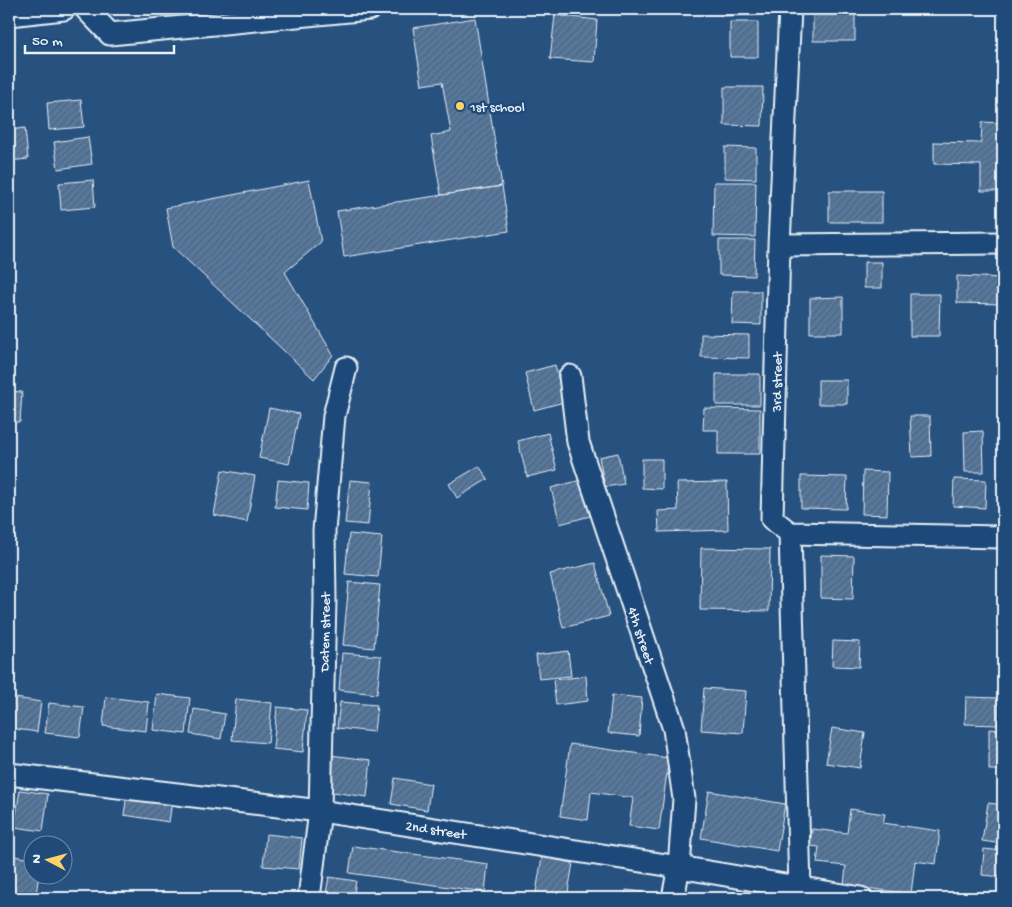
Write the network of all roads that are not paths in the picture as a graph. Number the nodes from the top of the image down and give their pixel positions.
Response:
1 (64, 9) edge
2 (86, 9) edge
3 (370, 9) edge
4 (790, 9) edge
5 (9, 15) edge
6 (1003, 243) edge
7 (779, 245) junction
8 (346, 368) dead end
9 (570, 376) dead end
10 (790, 533) junction
11 (1003, 537) edge
12 (9, 776) edge
13 (320, 811) junction
14 (678, 867) junction
15 (799, 893) edge
16 (308, 898) edge
17 (673, 898) edge
18 (861, 898) edge

1 - 5 street
2 - 3 street
4 - 7 street, 3rd street
6 - 7 street
7 - 10 street, 3rd street
8 - 13 street, Datem street
9 - 14 street, 4th street
10 - 11 street
10 - 15 street
12 - 13 street, 2nd street
13 - 14 street, 2nd street
13 - 16 street, Datem street
14 - 15 street, 2nd street
14 - 17 street, 4th street
15 - 18 street, 2nd street

